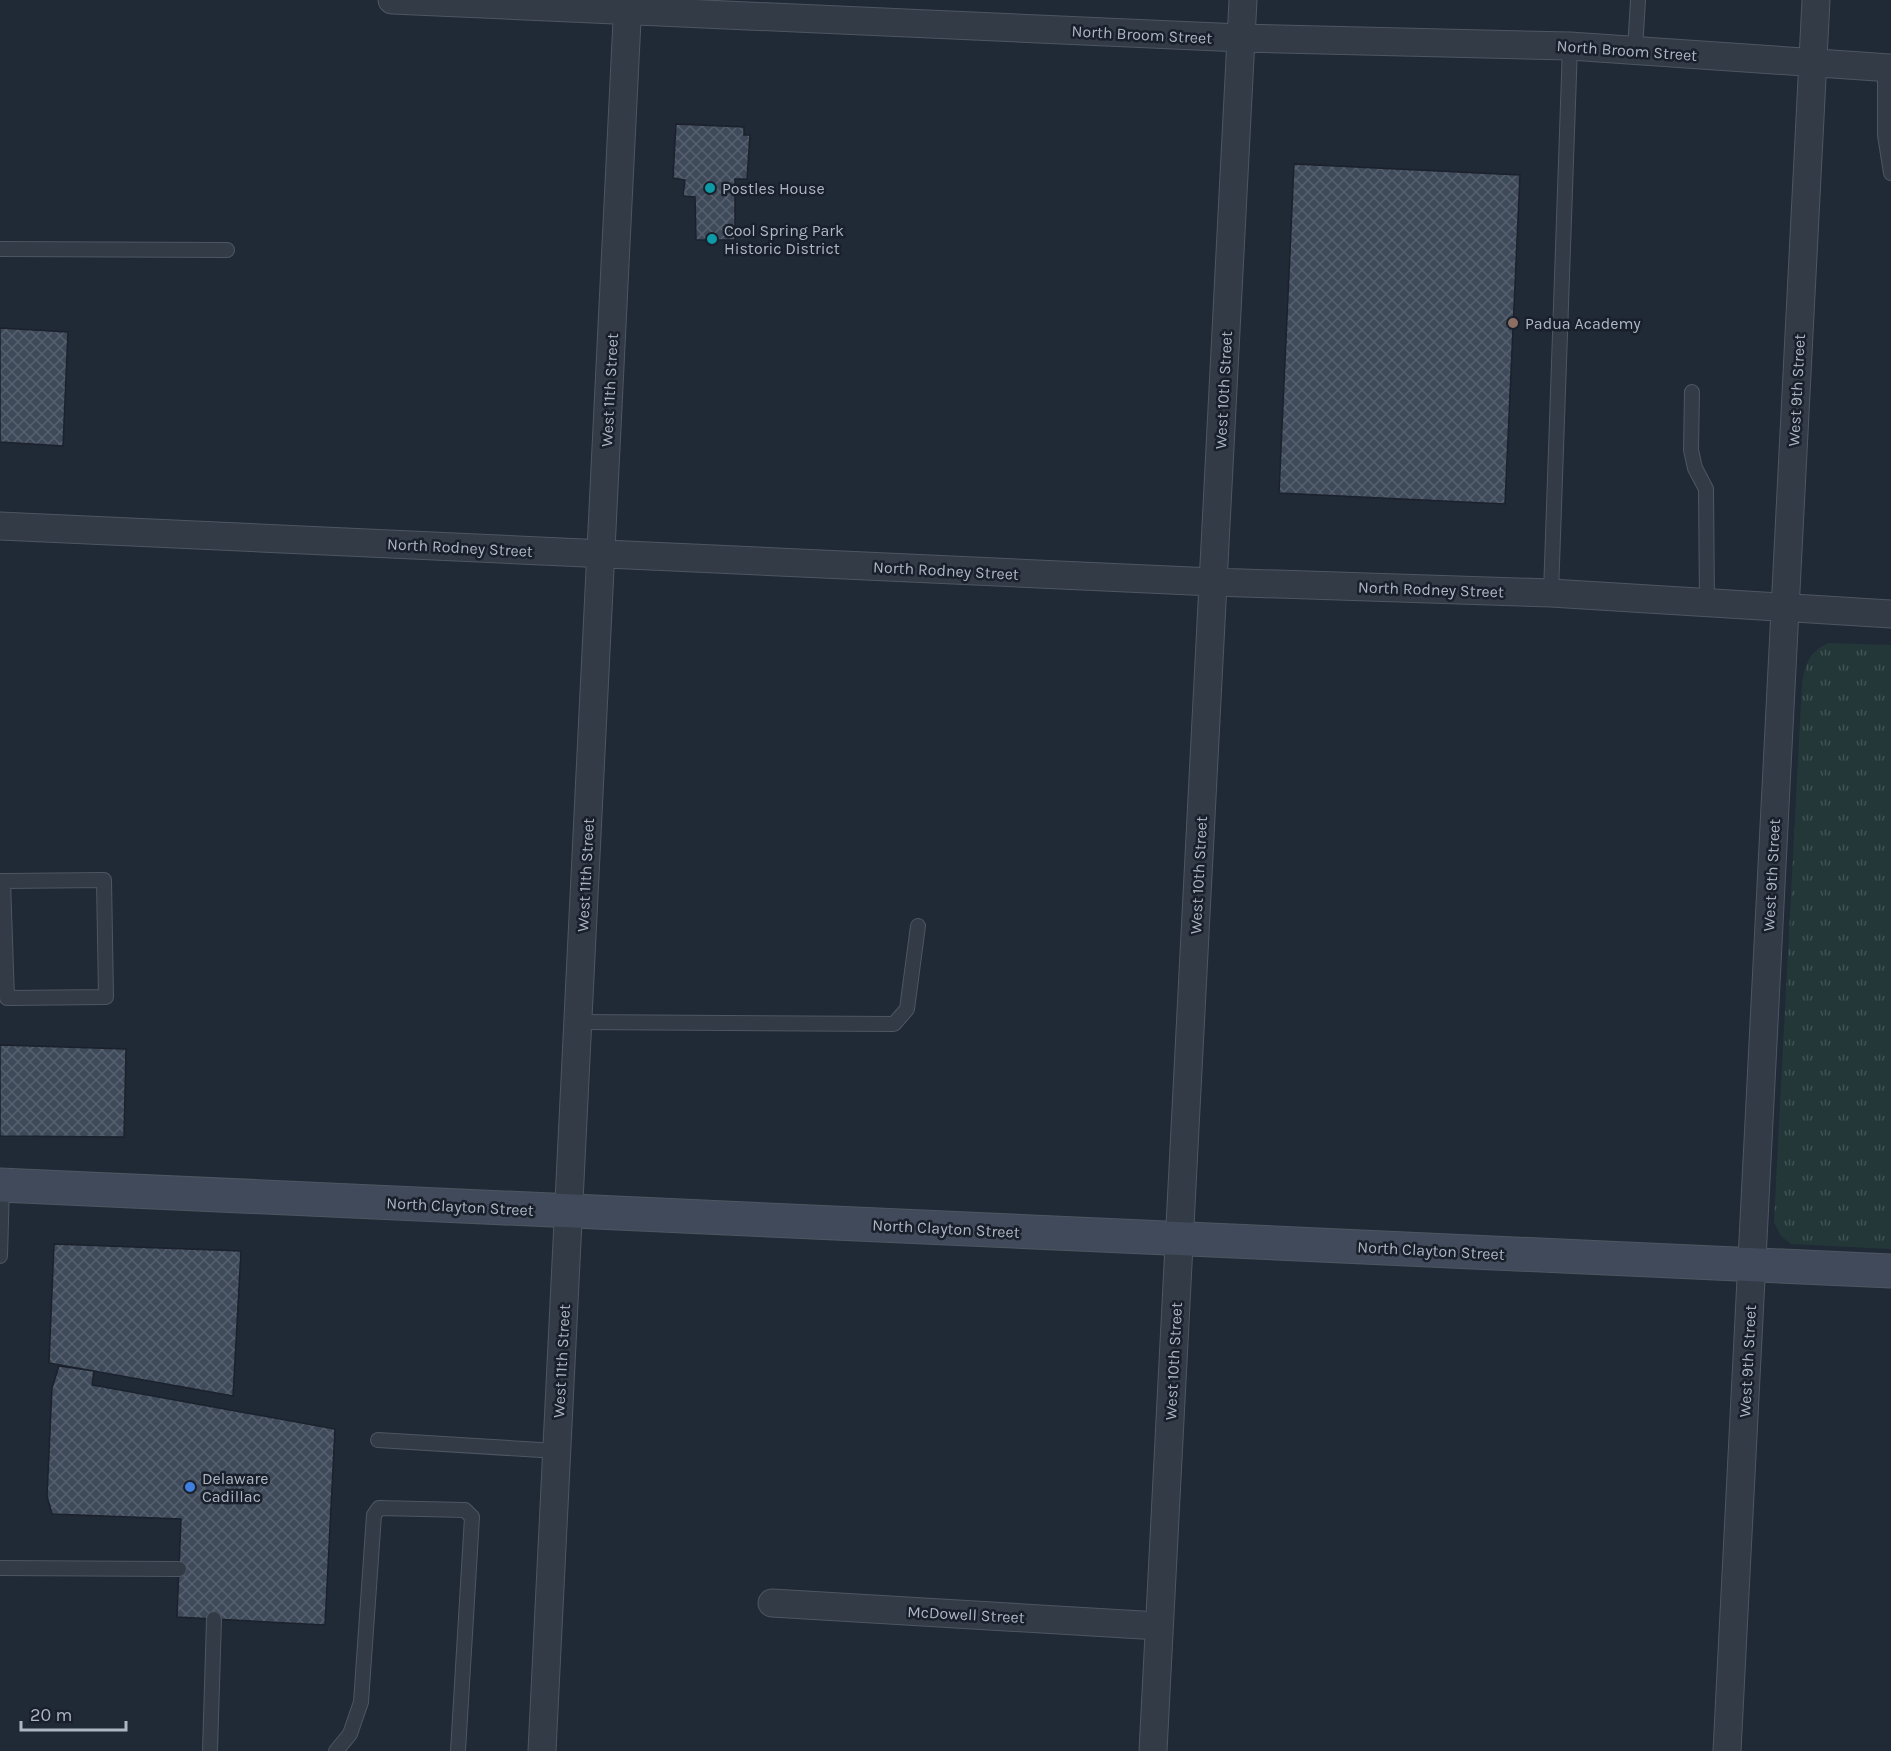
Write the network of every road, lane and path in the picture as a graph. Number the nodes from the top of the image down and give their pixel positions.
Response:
1 (392, 0) edge
2 (1243, 0) edge
3 (1638, 0) edge
4 (1816, 0) edge
5 (628, 5) edge
6 (1241, 38) junction
7 (1570, 46) junction
8 (1635, 50) junction
9 (1812, 64) junction
10 (1888, 68) edge
11 (1891, 173) edge
12 (0, 249) edge
13 (227, 250) dead end
14 (1692, 392) dead end
15 (0, 526) edge
16 (601, 554) junction
17 (1213, 582) junction
18 (1551, 593) junction
19 (1707, 604) junction
20 (1785, 609) junction
21 (1891, 614) edge
22 (1, 881) edge
23 (918, 927) dead end
24 (578, 1022) junction
25 (1, 1185) edge
26 (568, 1211) junction
27 (1179, 1239) junction
28 (0, 1256) edge
29 (1752, 1265) junction
30 (1891, 1271) edge
31 (378, 1440) dead end
32 (557, 1450) junction
33 (0, 1568) edge
34 (179, 1569) dead end
35 (772, 1603) dead end
36 (214, 1619) dead end
37 (1160, 1626) junction
38 (210, 1751) edge
39 (336, 1751) edge
40 (458, 1751) edge
41 (542, 1751) edge
42 (1153, 1751) edge
43 (1727, 1751) edge

1 - 5 street, North Broom Street
2 - 6 street, West 10th Street
3 - 8 lane
4 - 9 street, West 9th Street
5 - 6 street, North Broom Street
5 - 16 street, West 11th Street
6 - 7 street, North Broom Street
6 - 17 street, West 10th Street
7 - 8 street, North Broom Street
7 - 18 lane
8 - 9 street, North Broom Street
9 - 10 street, North Broom Street
9 - 20 street, West 9th Street
10 - 11 lane
12 - 13 lane
14 - 19 lane
15 - 16 street, North Rodney Street
16 - 17 street, North Rodney Street
16 - 24 street, West 11th Street
17 - 18 street, North Rodney Street
17 - 27 street, West 10th Street
18 - 19 street, North Rodney Street
19 - 20 street, North Rodney Street
20 - 21 street, North Rodney Street
20 - 29 street, West 9th Street
22 - 22 lane
23 - 24 lane
24 - 26 street, West 11th Street
25 - 26 street, North Clayton Street
25 - 28 lane
26 - 27 street, North Clayton Street
26 - 32 street, West 11th Street
27 - 29 street, North Clayton Street
27 - 37 street, West 10th Street
29 - 30 street, North Clayton Street
29 - 43 street, West 9th Street
31 - 32 lane
32 - 41 street, West 11th Street
33 - 34 lane
35 - 37 street, McDowell Street
36 - 38 lane
37 - 42 street, West 10th Street
39 - 40 lane

